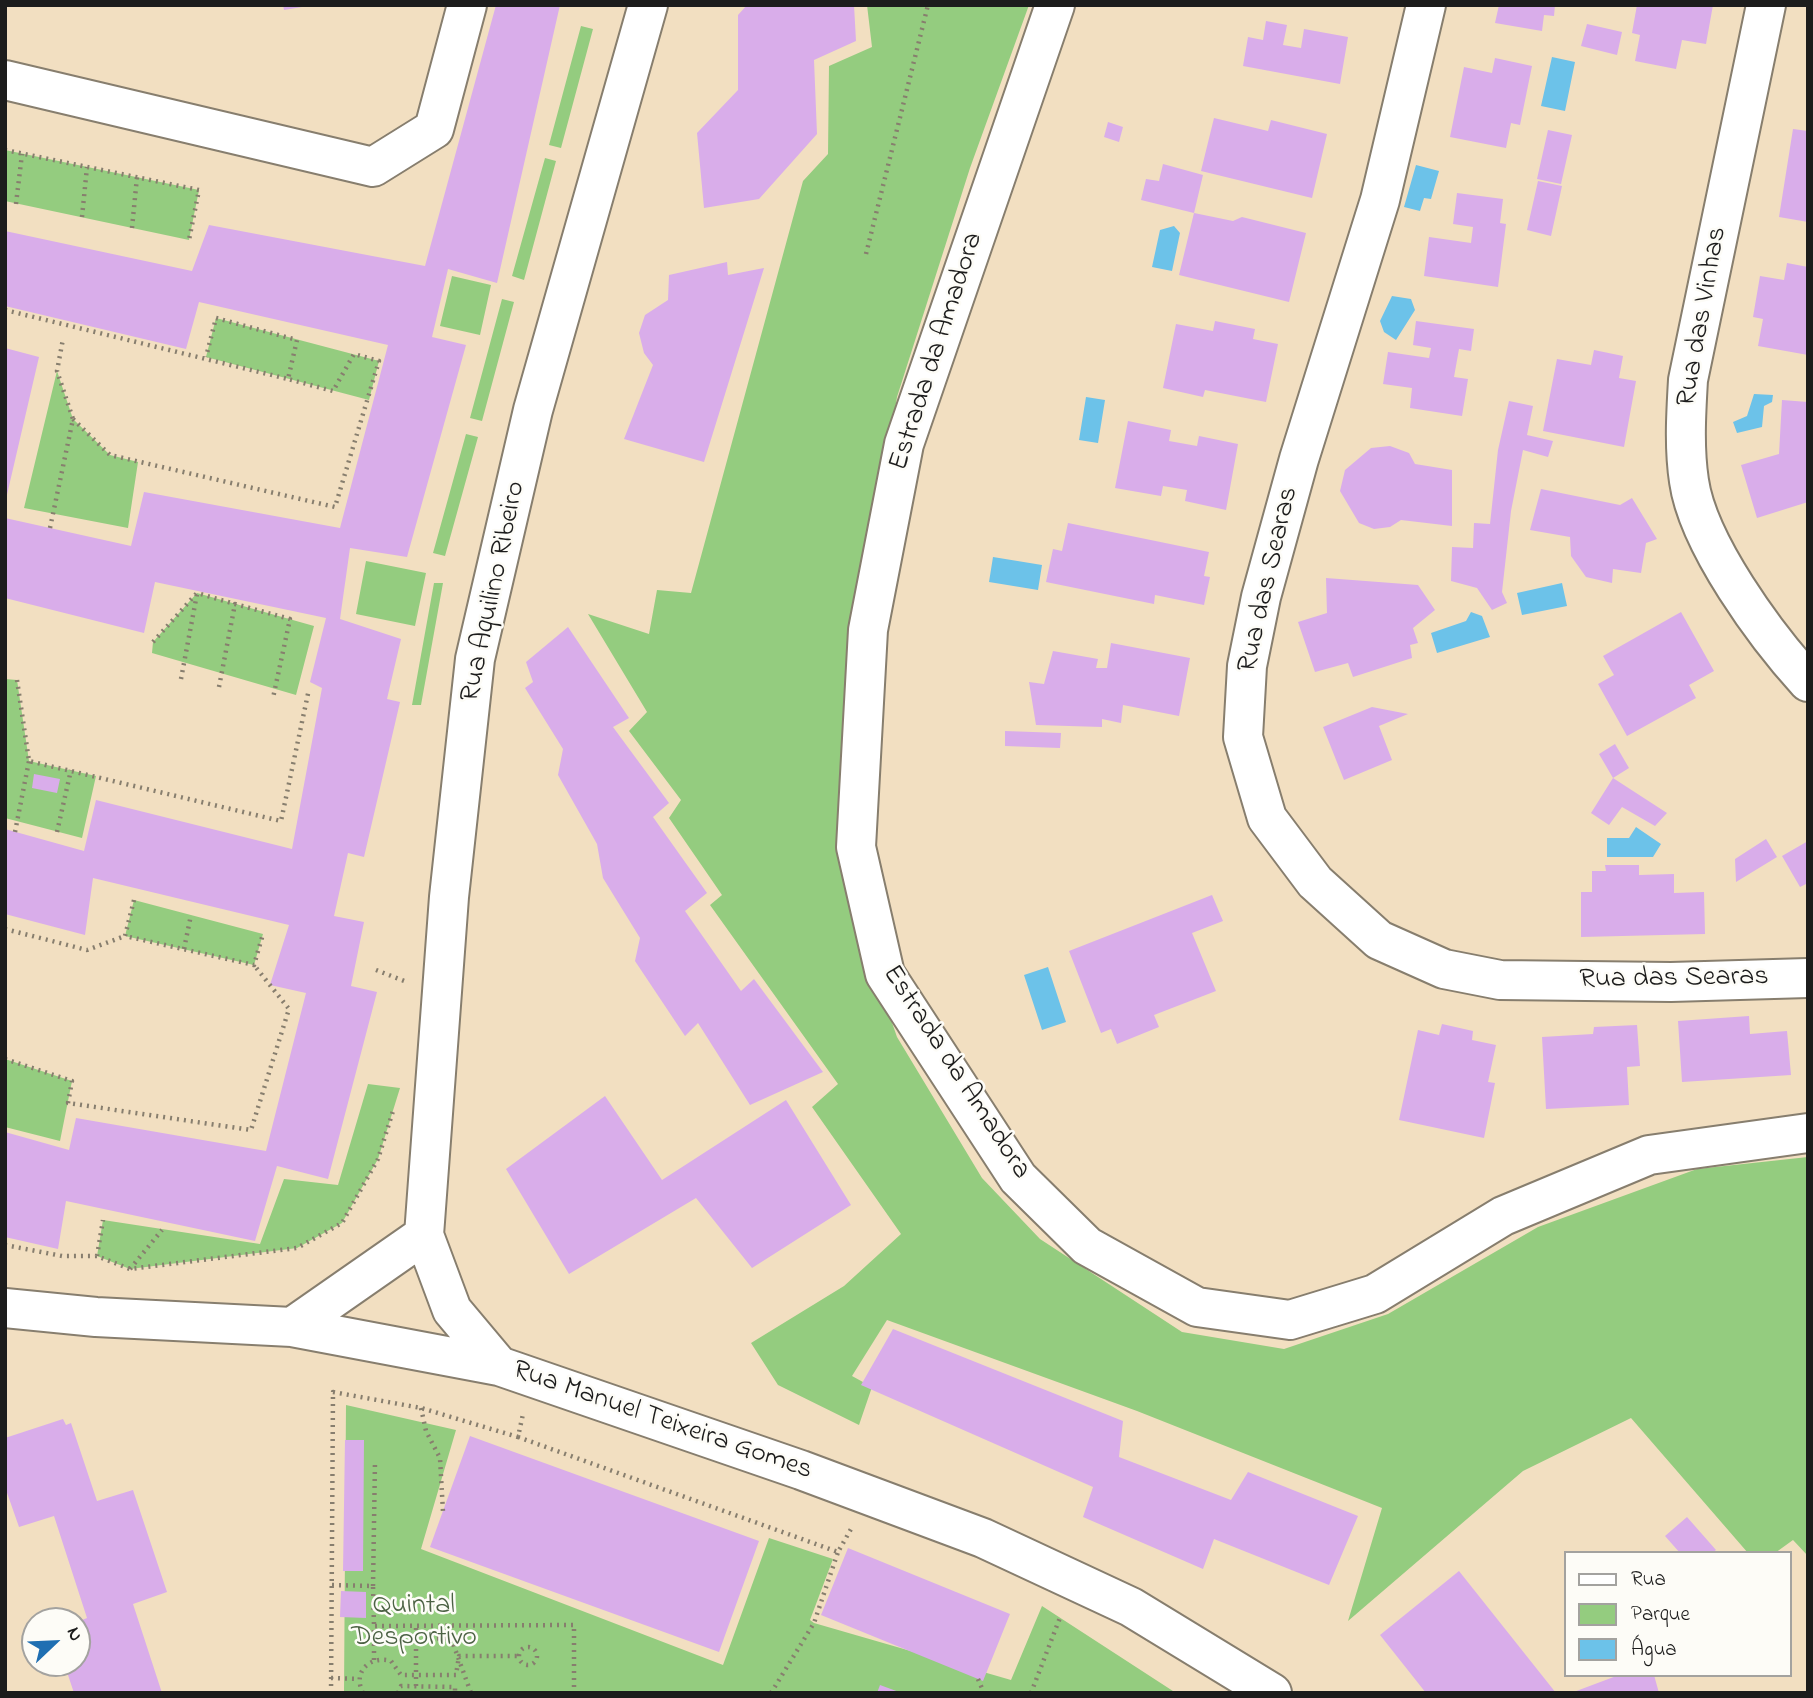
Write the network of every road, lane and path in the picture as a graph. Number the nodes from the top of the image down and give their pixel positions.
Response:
1 (467, 5) edge
2 (648, 5) edge
3 (928, 5) edge
4 (1055, 5) edge
5 (1426, 5) edge
6 (1766, 5) edge
7 (5, 80) edge
8 (5, 150) edge
9 (22, 154) junction
10 (88, 167) junction
11 (137, 177) junction
12 (16, 204) dead end
13 (82, 218) dead end
14 (132, 228) dead end
15 (189, 240) dead end
16 (866, 254) dead end
17 (5, 310) edge
18 (63, 339) dead end
19 (206, 357) junction
20 (288, 379) junction
21 (73, 419) junction
22 (50, 528) dead end
23 (197, 593) junction
24 (235, 604) junction
25 (152, 642) dead end
26 (181, 679) dead end
27 (17, 680) dead end
28 (1808, 682) edge
29 (219, 687) dead end
30 (309, 689) dead end
31 (272, 698) dead end
32 (29, 761) junction
33 (71, 770) junction
34 (15, 832) dead end
35 (57, 832) dead end
36 (134, 900) dead end
37 (191, 915) dead end
38 (5, 929) edge
39 (263, 934) dead end
40 (125, 936) junction
41 (184, 949) junction
42 (254, 965) junction
43 (376, 970) dead end
44 (1808, 978) edge
45 (407, 996) dead end
46 (5, 1059) edge
47 (397, 1100) dead end
48 (1808, 1133) edge
49 (103, 1220) dead end
50 (162, 1230) dead end
51 (424, 1235) junction
52 (5, 1245) edge
53 (97, 1256) junction
54 (130, 1269) junction
55 (5, 1307) edge
56 (292, 1327) junction
57 (516, 1372) junction
58 (421, 1408) junction
59 (518, 1437) junction
60 (375, 1461) dead end
61 (443, 1512) dead end
62 (864, 1533) dead end
63 (838, 1552) junction
64 (332, 1585) junction
65 (373, 1587) junction
66 (1063, 1610) dead end
67 (374, 1626) junction
68 (416, 1626) junction
69 (416, 1639) junction
70 (459, 1656) junction
71 (520, 1656) dead end
72 (374, 1660) junction
73 (416, 1675) junction
74 (331, 1678) junction
75 (359, 1679) junction
76 (978, 1679) dead end
77 (416, 1686) junction
78 (331, 1693) edge
79 (363, 1693) edge
80 (398, 1693) edge
81 (416, 1693) edge
82 (455, 1693) edge
83 (471, 1693) edge
84 (574, 1693) edge
85 (771, 1693) edge
86 (985, 1693) edge
87 (1031, 1693) edge
88 (1272, 1693) edge

1 - 7 street
2 - 51 street, Rua Aquilino Ribeiro
3 - 16 path
4 - 48 street, Estrada da Amadora
5 - 44 street, Rua das Searas
6 - 28 street, Rua das Vinhas
8 - 9 path
9 - 10 path
9 - 12 path
10 - 11 path
10 - 13 path
11 - 14 path
11 - 15 path
17 - 19 path
18 - 21 path
19 - 20 path
19 - 20 path
20 - 21 path
21 - 22 path
23 - 24 path
23 - 25 path
23 - 26 path
24 - 29 path
24 - 31 path
27 - 32 path
30 - 33 path
32 - 33 path
32 - 34 path
33 - 35 path
36 - 40 path
37 - 41 path
38 - 40 path
39 - 42 path
40 - 41 path
41 - 42 path
42 - 46 path
43 - 45 path
47 - 54 path
49 - 53 path
50 - 54 path
51 - 56 street
51 - 57 street, Rua Aquilino Ribeiro
52 - 53 path
53 - 54 path
55 - 56 street, Rua Manuel Teixeira Gomes
56 - 57 street, Rua Manuel Teixeira Gomes
57 - 59 path
57 - 88 street, Rua Manuel Teixeira Gomes
58 - 59 path
58 - 61 path
58 - 64 path
59 - 63 path
60 - 65 path
62 - 63 path
63 - 85 path
64 - 65 path
64 - 74 path
65 - 67 path
66 - 87 path
67 - 68 path
67 - 72 path
68 - 69 path
68 - 84 path
69 - 70 path
69 - 73 path
70 - 71 path
70 - 73 path
70 - 83 path
72 - 73 path
72 - 75 path
73 - 77 path
74 - 75 path
74 - 78 path
75 - 79 path
76 - 86 path
77 - 80 path
77 - 81 path
77 - 82 path

